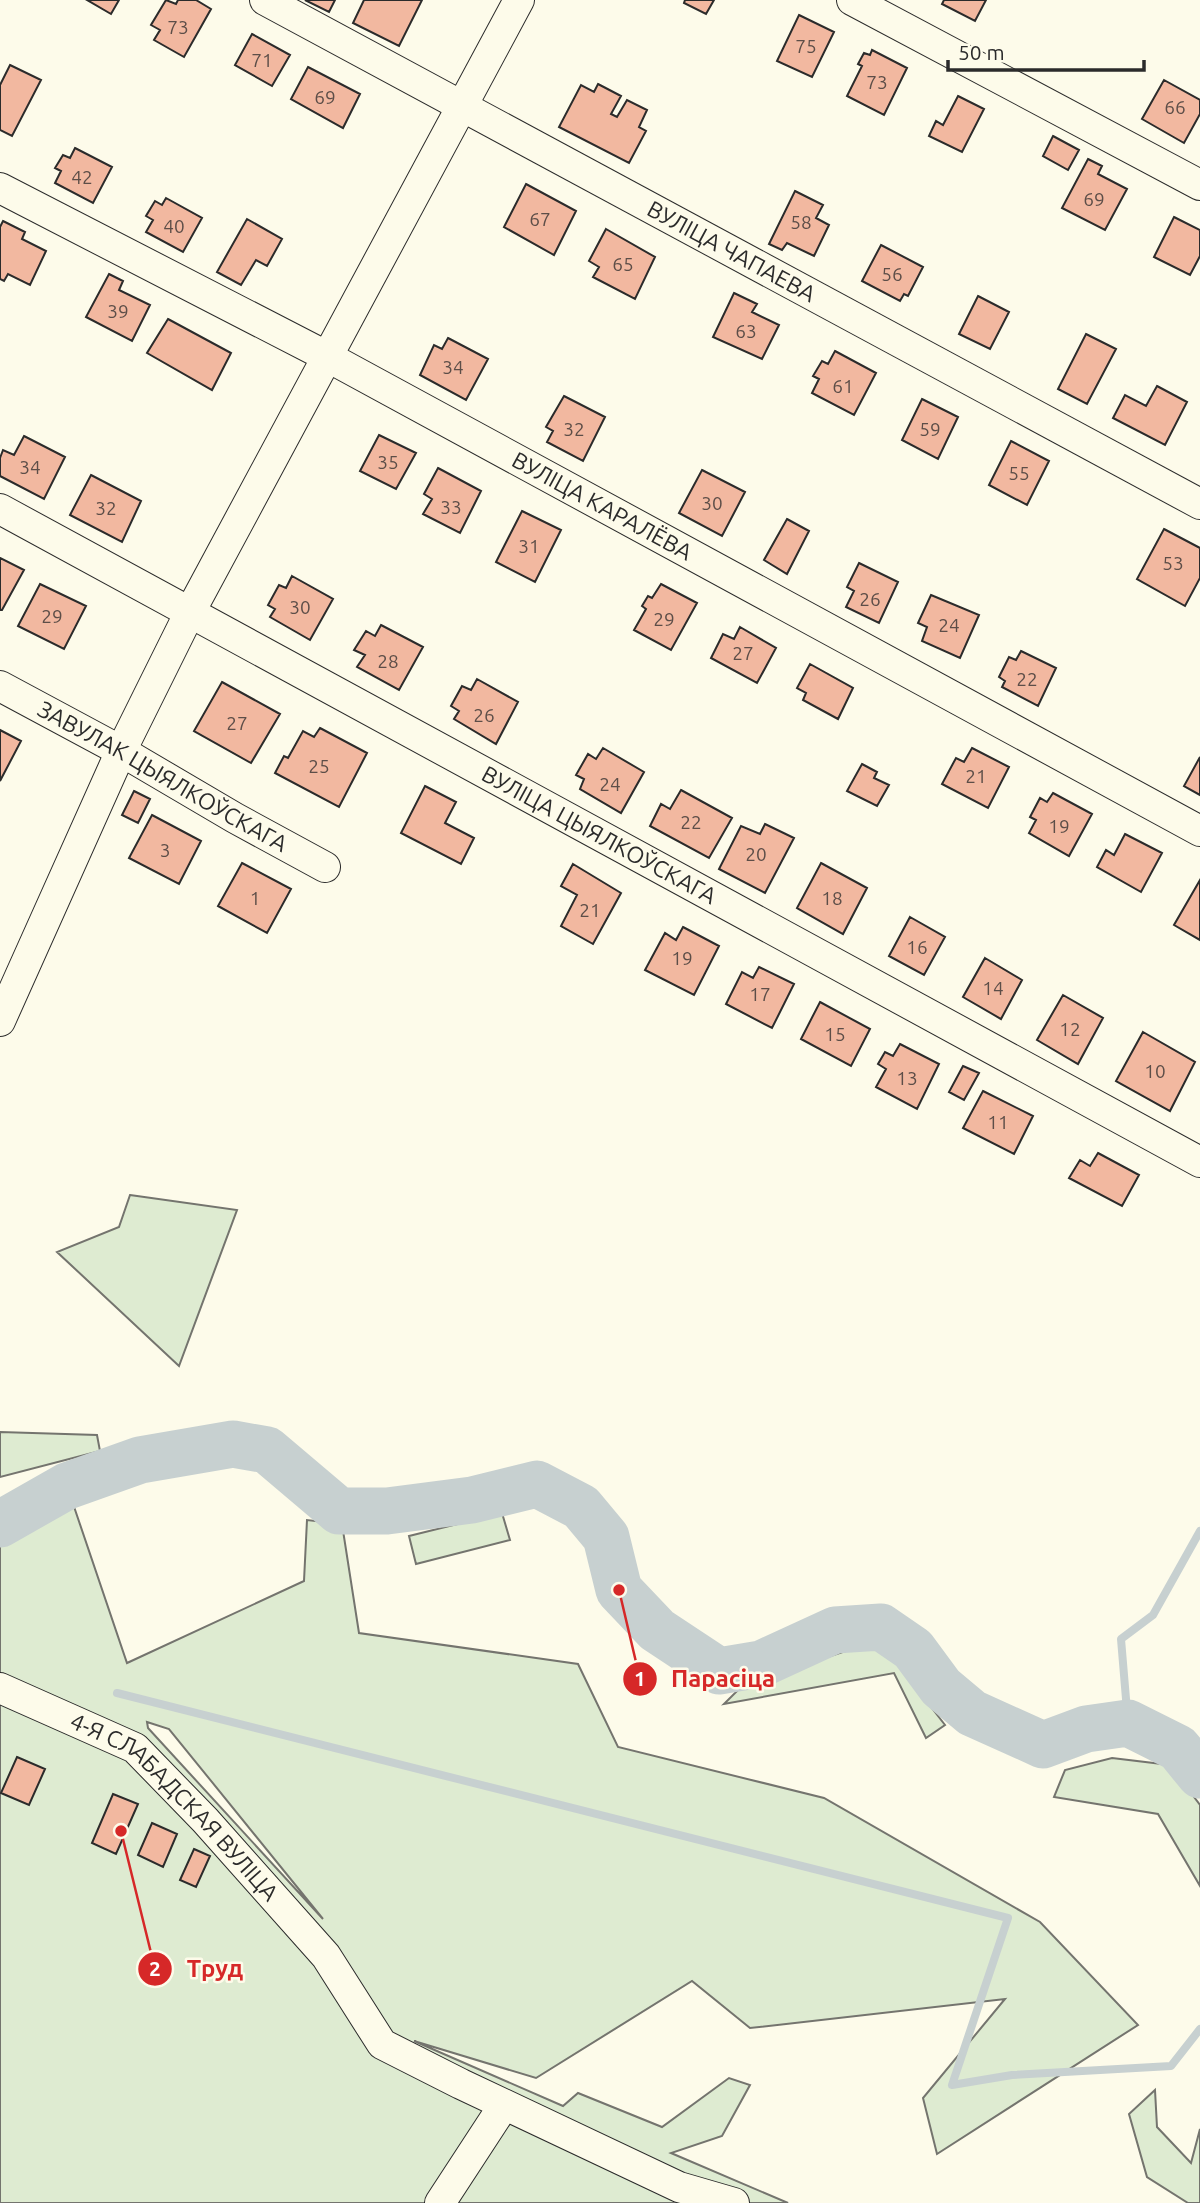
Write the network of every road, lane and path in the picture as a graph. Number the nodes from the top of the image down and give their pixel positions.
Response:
1 (265, 0) edge
2 (520, 0) edge
3 (852, 0) edge
4 (462, 106) junction
5 (1200, 185) edge
6 (0, 188) edge
7 (328, 357) junction
8 (1200, 504) edge
9 (0, 509) edge
10 (190, 612) junction
11 (0, 686) edge
12 (121, 751) junction
13 (1200, 831) edge
14 (325, 867) dead end
15 (0, 1021) edge
16 (1200, 1161) edge
17 (0, 1688) edge
18 (504, 2105) junction
19 (440, 2203) edge
20 (734, 2203) edge

1 - 4 street, ВУЛІЦА ЧАПАЕВА
2 - 4 street
3 - 5 street
4 - 7 street
4 - 8 street, ВУЛІЦА ЧАПАЕВА
6 - 7 street, ВУЛІЦА КАРАЛЁВА
7 - 10 street
7 - 13 street, ВУЛІЦА КАРАЛЁВА
9 - 10 street, ВУЛІЦА ЦЫЯЛКОЎСКАГА
10 - 12 street
10 - 16 street, ВУЛІЦА ЦЫЯЛКОЎСКАГА
11 - 12 street, ЗАВУЛАК ЦЫЯЛКОЎСКАГА
12 - 14 street, ЗАВУЛАК ЦЫЯЛКОЎСКАГА
12 - 15 street
17 - 18 street, 4-Я СЛАБАДСКАЯ ВУЛІЦА
18 - 19 street
18 - 20 street, 4-Я СЛАБАДСКАЯ ВУЛІЦА

